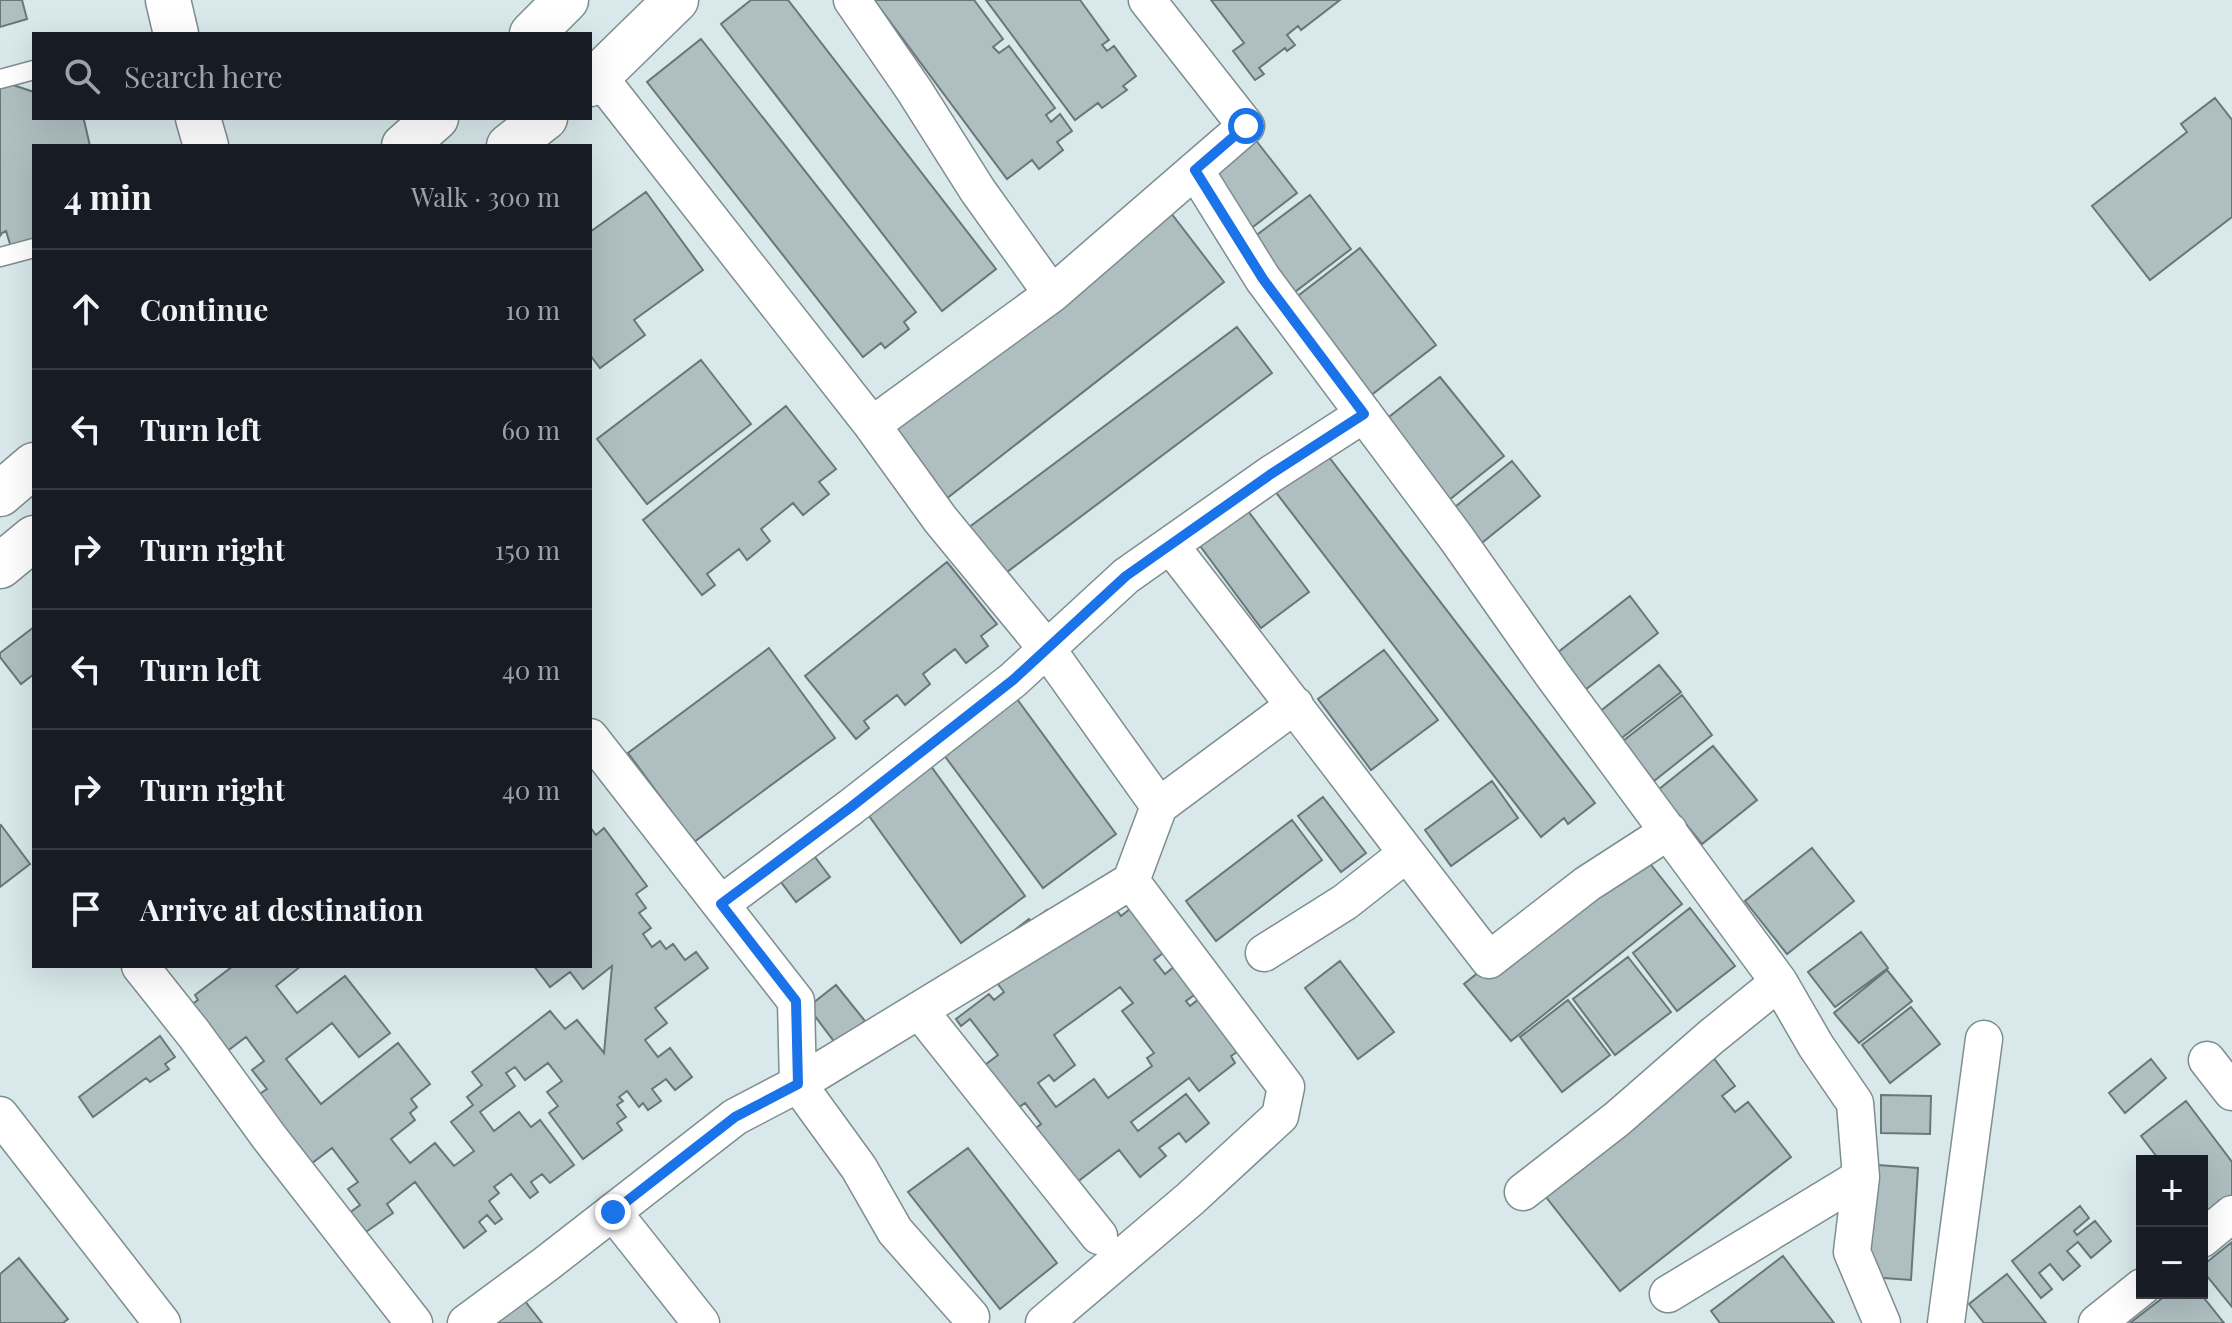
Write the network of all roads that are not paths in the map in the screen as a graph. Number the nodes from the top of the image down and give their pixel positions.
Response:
1 (566, 0) edge
2 (676, 0) edge
3 (852, 0) edge
4 (1147, 0) edge
5 (534, 32) edge
6 (32, 71) edge
7 (0, 79) edge
8 (594, 80) edge
9 (199, 120) edge
10 (434, 120) edge
11 (542, 120) edge
12 (205, 144) edge
13 (406, 144) edge
14 (512, 144) edge
15 (1195, 170) junction
16 (32, 249) edge
17 (0, 257) edge
18 (1052, 294) junction
19 (1364, 414) junction
20 (872, 425) junction
21 (32, 467) edge
22 (0, 494) edge
23 (32, 540) edge
24 (1170, 545) junction
25 (0, 566) edge
26 (1047, 649) junction
27 (1295, 705) junction
28 (592, 740) edge
29 (1159, 806) junction
30 (1669, 831) junction
31 (1406, 854) junction
32 (1131, 881) junction
33 (721, 904) junction
34 (1264, 953) dead end
35 (142, 968) edge
36 (1779, 982) junction
37 (919, 1010) junction
38 (1984, 1039) dead end
39 (2207, 1060) dead end
40 (798, 1084) junction
41 (2232, 1092) edge
42 (0, 1115) edge
43 (1861, 1177) junction
44 (1523, 1192) dead end
45 (613, 1212) junction
46 (2232, 1214) edge
47 (2208, 1234) edge
48 (1099, 1236) dead end
49 (2136, 1292) edge
50 (1668, 1294) dead end
51 (971, 1317) dead end
52 (162, 1323) edge
53 (414, 1323) edge
54 (466, 1323) edge
55 (701, 1323) edge
56 (1044, 1323) edge
57 (1882, 1323) edge
58 (1946, 1323) edge
59 (2097, 1323) edge

1 - 5 main road
2 - 8 main road
3 - 18 street
4 - 15 street
6 - 7 lane
8 - 20 street
9 - 12 main road
10 - 13 main road
11 - 14 main road
15 - 18 street
15 - 19 street
16 - 17 lane
18 - 20 street
19 - 24 street
19 - 30 street
20 - 26 street
21 - 22 main road
23 - 25 main road
24 - 26 street
24 - 27 street
26 - 29 street
26 - 33 street
27 - 29 street
27 - 31 street
28 - 33 street
29 - 32 street
30 - 31 street
30 - 36 street
31 - 34 street
32 - 37 street
32 - 56 street
33 - 40 street
35 - 53 street
36 - 43 street
36 - 44 street
37 - 40 street
37 - 48 street
38 - 58 street
39 - 41 street
40 - 45 street
40 - 51 street
42 - 52 street
43 - 50 street
43 - 57 street
45 - 54 street
45 - 55 street
46 - 47 street
49 - 59 street

